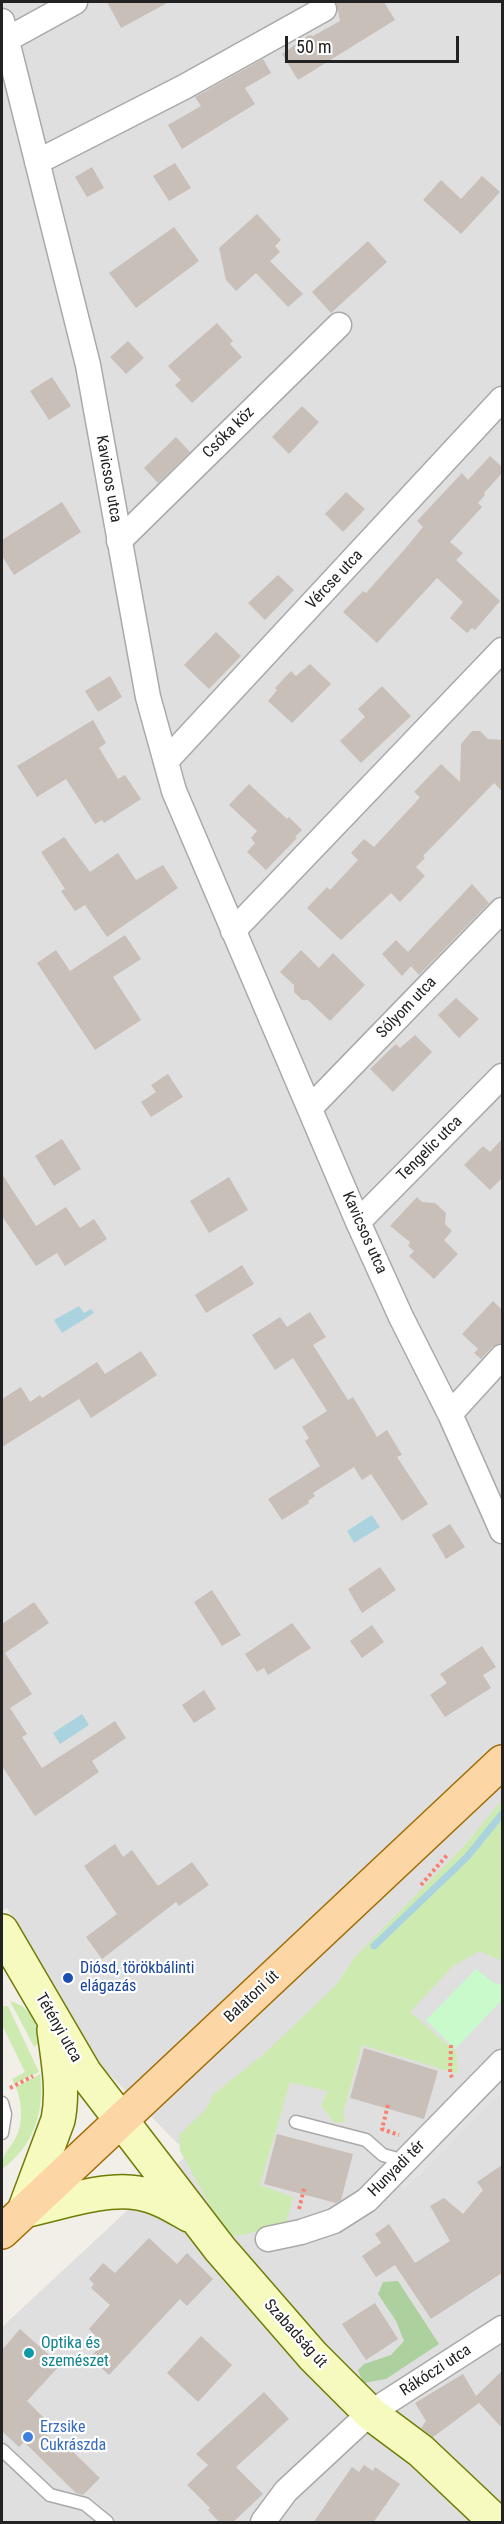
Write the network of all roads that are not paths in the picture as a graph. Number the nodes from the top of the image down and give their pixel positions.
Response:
1 (75, 2) edge
2 (324, 9) dead end
3 (4, 31) edge
4 (37, 162) junction
5 (339, 325) dead end
6 (502, 399) edge
7 (119, 541) junction
8 (502, 650) edge
9 (166, 761) junction
10 (502, 910) edge
11 (232, 931) junction
12 (502, 1076) edge
13 (311, 1107) junction
14 (358, 1222) junction
15 (502, 1357) edge
16 (450, 1414) junction
17 (502, 1530) edge
18 (502, 1762) edge
19 (8, 1949) edge
20 (53, 2019) junction
21 (502, 2062) edge
22 (2, 2103) edge
23 (120, 2120) junction
24 (296, 2122) dead end
25 (2, 2133) edge
26 (405, 2161) junction
27 (194, 2217) junction
28 (13, 2222) edge
29 (268, 2239) dead end
30 (502, 2328) edge
31 (370, 2413) junction
32 (2, 2450) edge
33 (480, 2516) edge
34 (106, 2523) edge
35 (262, 2523) edge

1 - 3 street
2 - 4 street
3 - 4 street, Kavicsos utca
4 - 7 street, Kavicsos utca
5 - 7 street, Csóka köz
6 - 9 street, Vércse utca
7 - 9 street, Kavicsos utca
8 - 11 street
9 - 11 street, Kavicsos utca
10 - 13 street, Sólyom utca
11 - 13 street, Kavicsos utca
12 - 14 street, Tengelic utca
13 - 14 street, Kavicsos utca
14 - 16 street, Kavicsos utca
15 - 16 street
16 - 17 street, Kavicsos utca
18 - 23 main road, Balatoni út
19 - 20 main road, Tétényi utca
20 - 23 main road, Tétényi utca
20 - 28 main road
21 - 26 street, Hunyadi tér
22 - 25 lane
23 - 27 main road, Szabadság út
23 - 28 main road, Balatoni út
24 - 26 lane
26 - 29 street, Hunyadi tér
27 - 28 main road
27 - 31 main road, Szabadság út
30 - 31 street, Rákóczi utca
31 - 33 main road, Szabadság út
31 - 35 street, Rákóczi utca
32 - 34 lane

